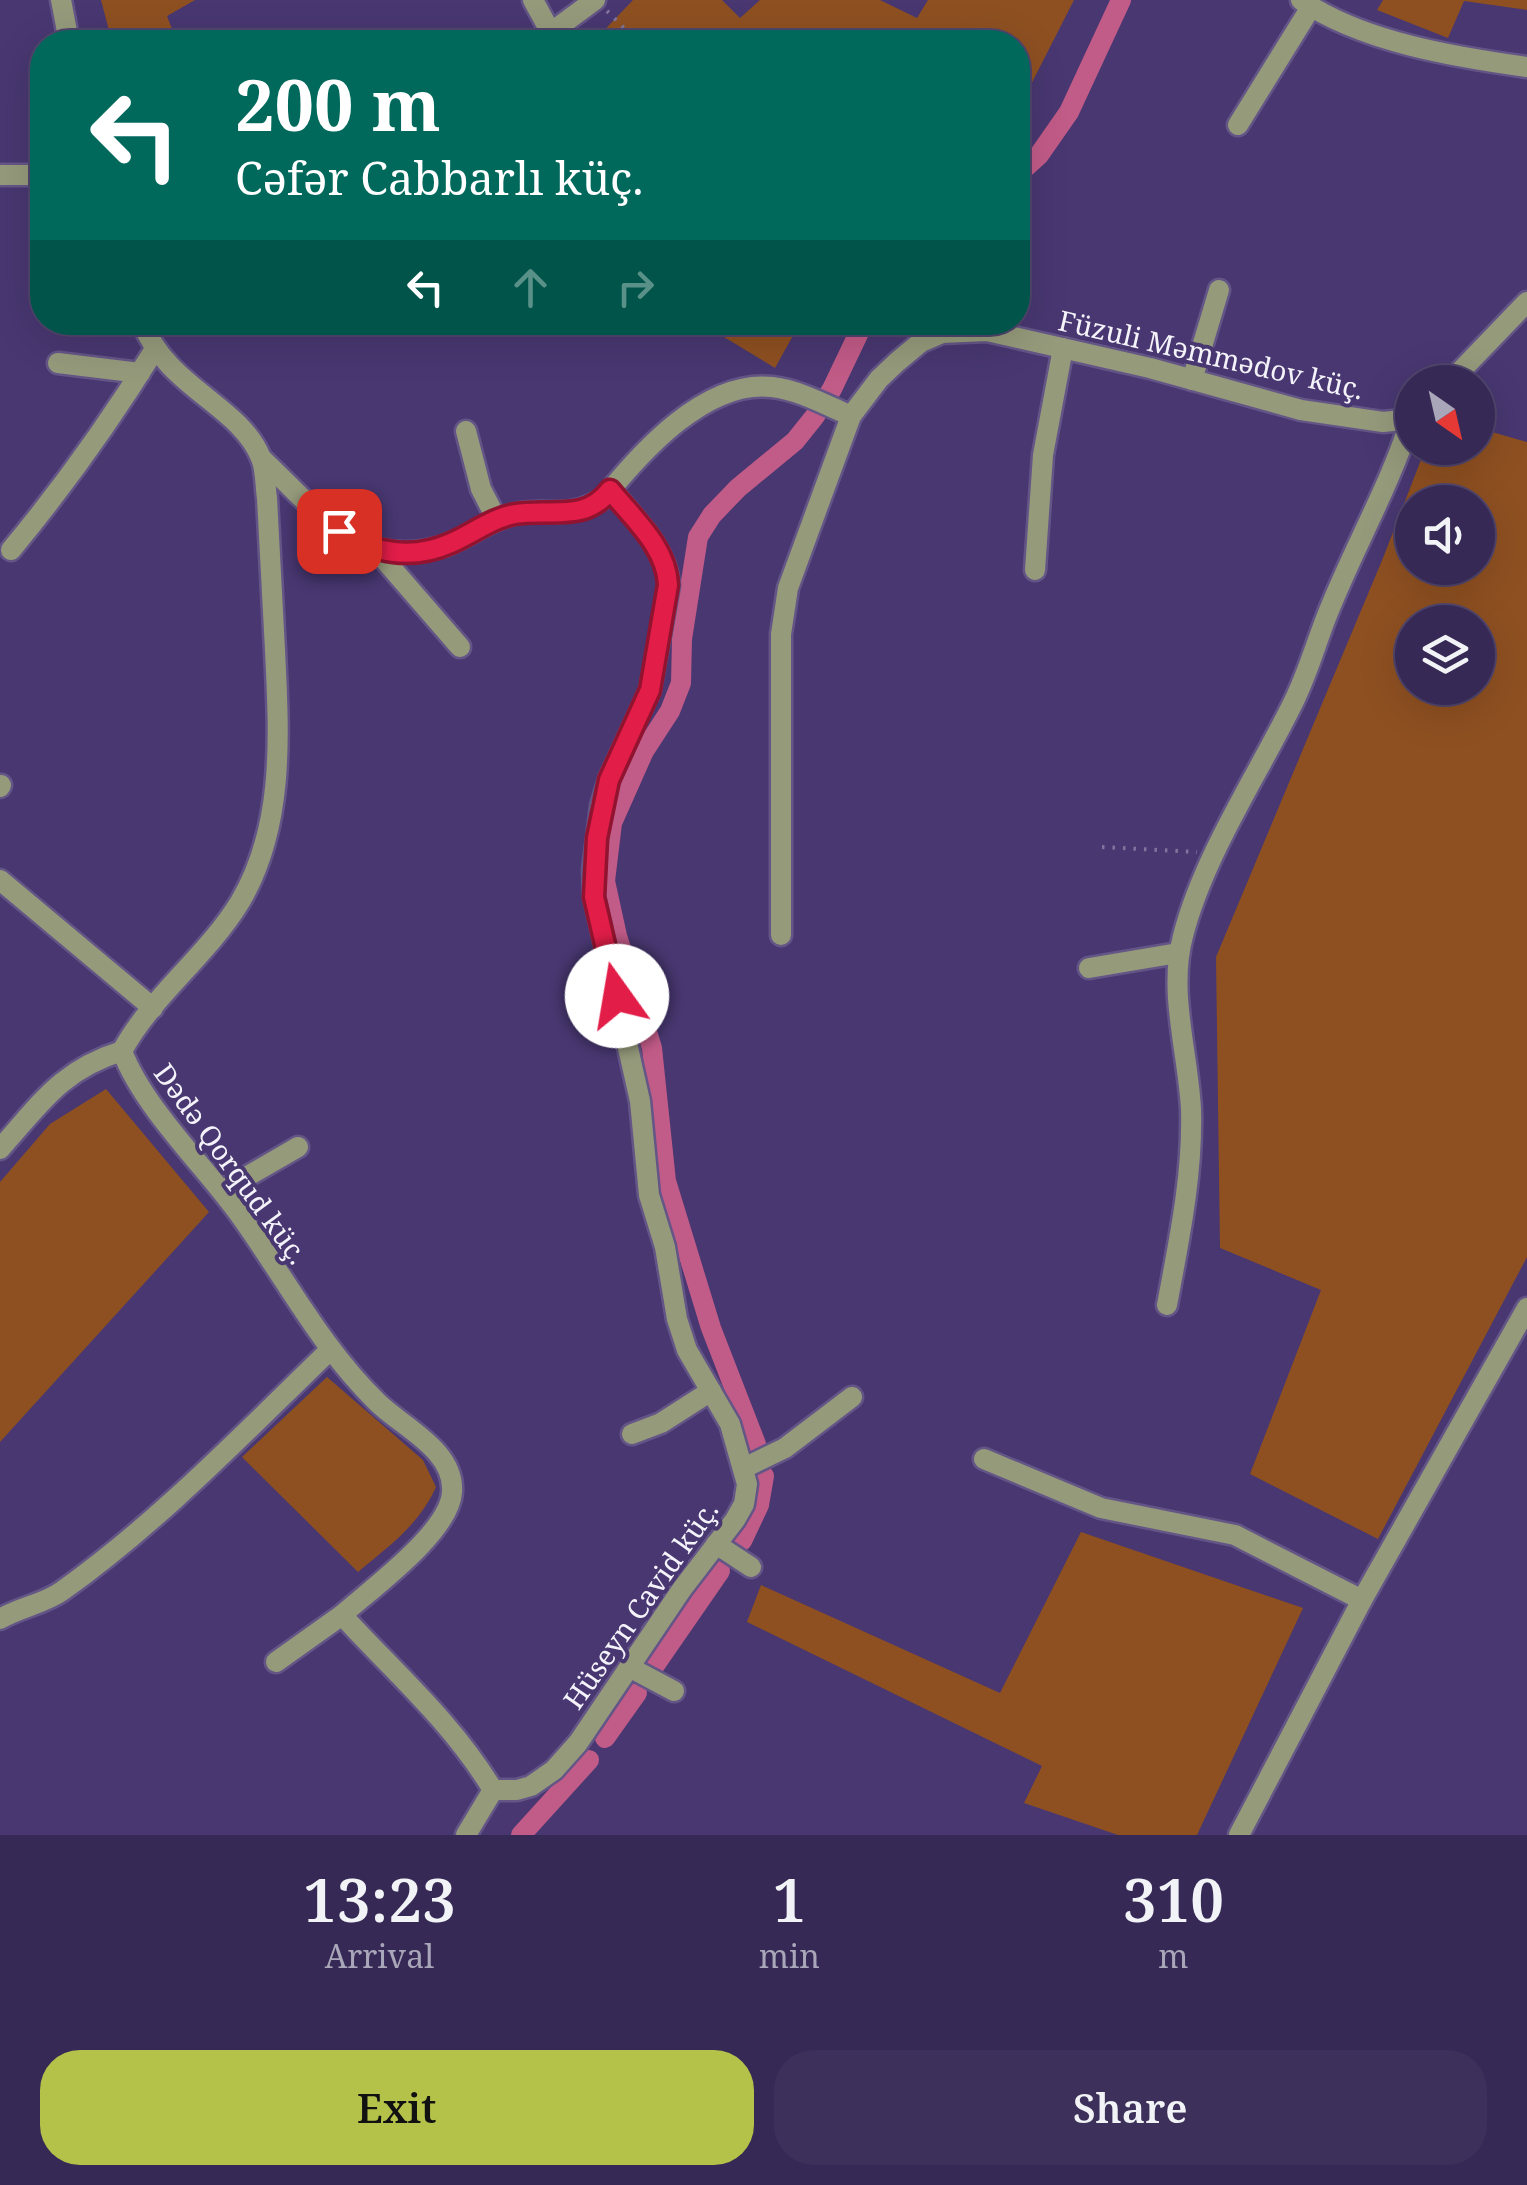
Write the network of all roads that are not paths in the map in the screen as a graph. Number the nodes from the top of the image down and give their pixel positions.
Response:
1 (60, 0) edge
2 (533, 0) edge
3 (596, 0) edge
4 (1306, 3) edge
5 (66, 30) edge
6 (542, 30) edge
7 (556, 30) edge
8 (1527, 67) edge
9 (1238, 125) dead end
10 (0, 175) edge
11 (30, 175) edge
12 (1219, 290) dead end
13 (1523, 313) edge
14 (148, 335) edge
15 (937, 335) edge
16 (1005, 335) edge
17 (1063, 348) junction
18 (155, 349) junction
19 (58, 363) dead end
20 (1468, 365) edge
21 (140, 373) junction
22 (1192, 380) junction
23 (851, 416) junction
24 (1395, 422) edge
25 (466, 431) dead end
26 (261, 458) junction
27 (1396, 465) edge
28 (610, 490) junction
29 (497, 520) junction
30 (11, 550) dead end
31 (376, 550) junction
32 (1035, 570) dead end
33 (460, 647) dead end
34 (0, 880) edge
35 (781, 935) dead end
36 (1178, 953) junction
37 (1089, 968) dead end
38 (153, 1008) junction
39 (122, 1052) junction
40 (298, 1147) dead end
41 (0, 1148) edge
42 (222, 1192) junction
43 (1168, 1305) dead end
44 (1527, 1308) edge
45 (329, 1350) junction
46 (711, 1391) junction
47 (852, 1397) dead end
48 (632, 1434) dead end
49 (984, 1459) dead end
50 (744, 1468) junction
51 (716, 1544) junction
52 (751, 1567) dead end
53 (1362, 1600) junction
54 (342, 1615) junction
55 (0, 1619) edge
56 (276, 1662) dead end
57 (630, 1667) junction
58 (674, 1691) dead end
59 (493, 1790) junction
60 (466, 1835) edge
61 (1240, 1835) edge

1 - 5 street
2 - 6 street
3 - 7 street
4 - 8 street
4 - 9 street
10 - 11 street
12 - 22 street
13 - 20 street
14 - 18 street
15 - 23 street, Füzuli Məmmədov küç.
16 - 17 street, Füzuli Məmmədov küç.
17 - 22 street, Füzuli Məmmədov küç.
17 - 32 street
18 - 21 street
18 - 26 street
19 - 21 street
21 - 30 street
22 - 24 street, Füzuli Məmmədov küç.
23 - 28 street
23 - 35 street, Füzuli Məmmədov küç.
25 - 29 street
26 - 31 street
26 - 38 street, Dədə Qorqud küç.
27 - 36 street
28 - 29 street
28 - 46 street, Hüseyn Cavid küç.
29 - 31 street
31 - 33 street
34 - 38 street
36 - 37 street
36 - 43 street
38 - 39 street, Dədə Qorqud küç.
39 - 41 street
39 - 42 street, Dədə Qorqud küç.
40 - 42 street
42 - 45 street, Dədə Qorqud küç.
44 - 53 street
45 - 54 street, Dədə Qorqud küç.
45 - 55 street
46 - 48 street
46 - 50 street, Hüseyn Cavid küç.
47 - 50 street
49 - 53 street
50 - 51 street, Hüseyn Cavid küç.
51 - 52 street
51 - 57 street, Hüseyn Cavid küç.
53 - 61 street
54 - 56 street
54 - 59 street
57 - 58 street
57 - 59 street, Hüseyn Cavid küç.
59 - 60 street

